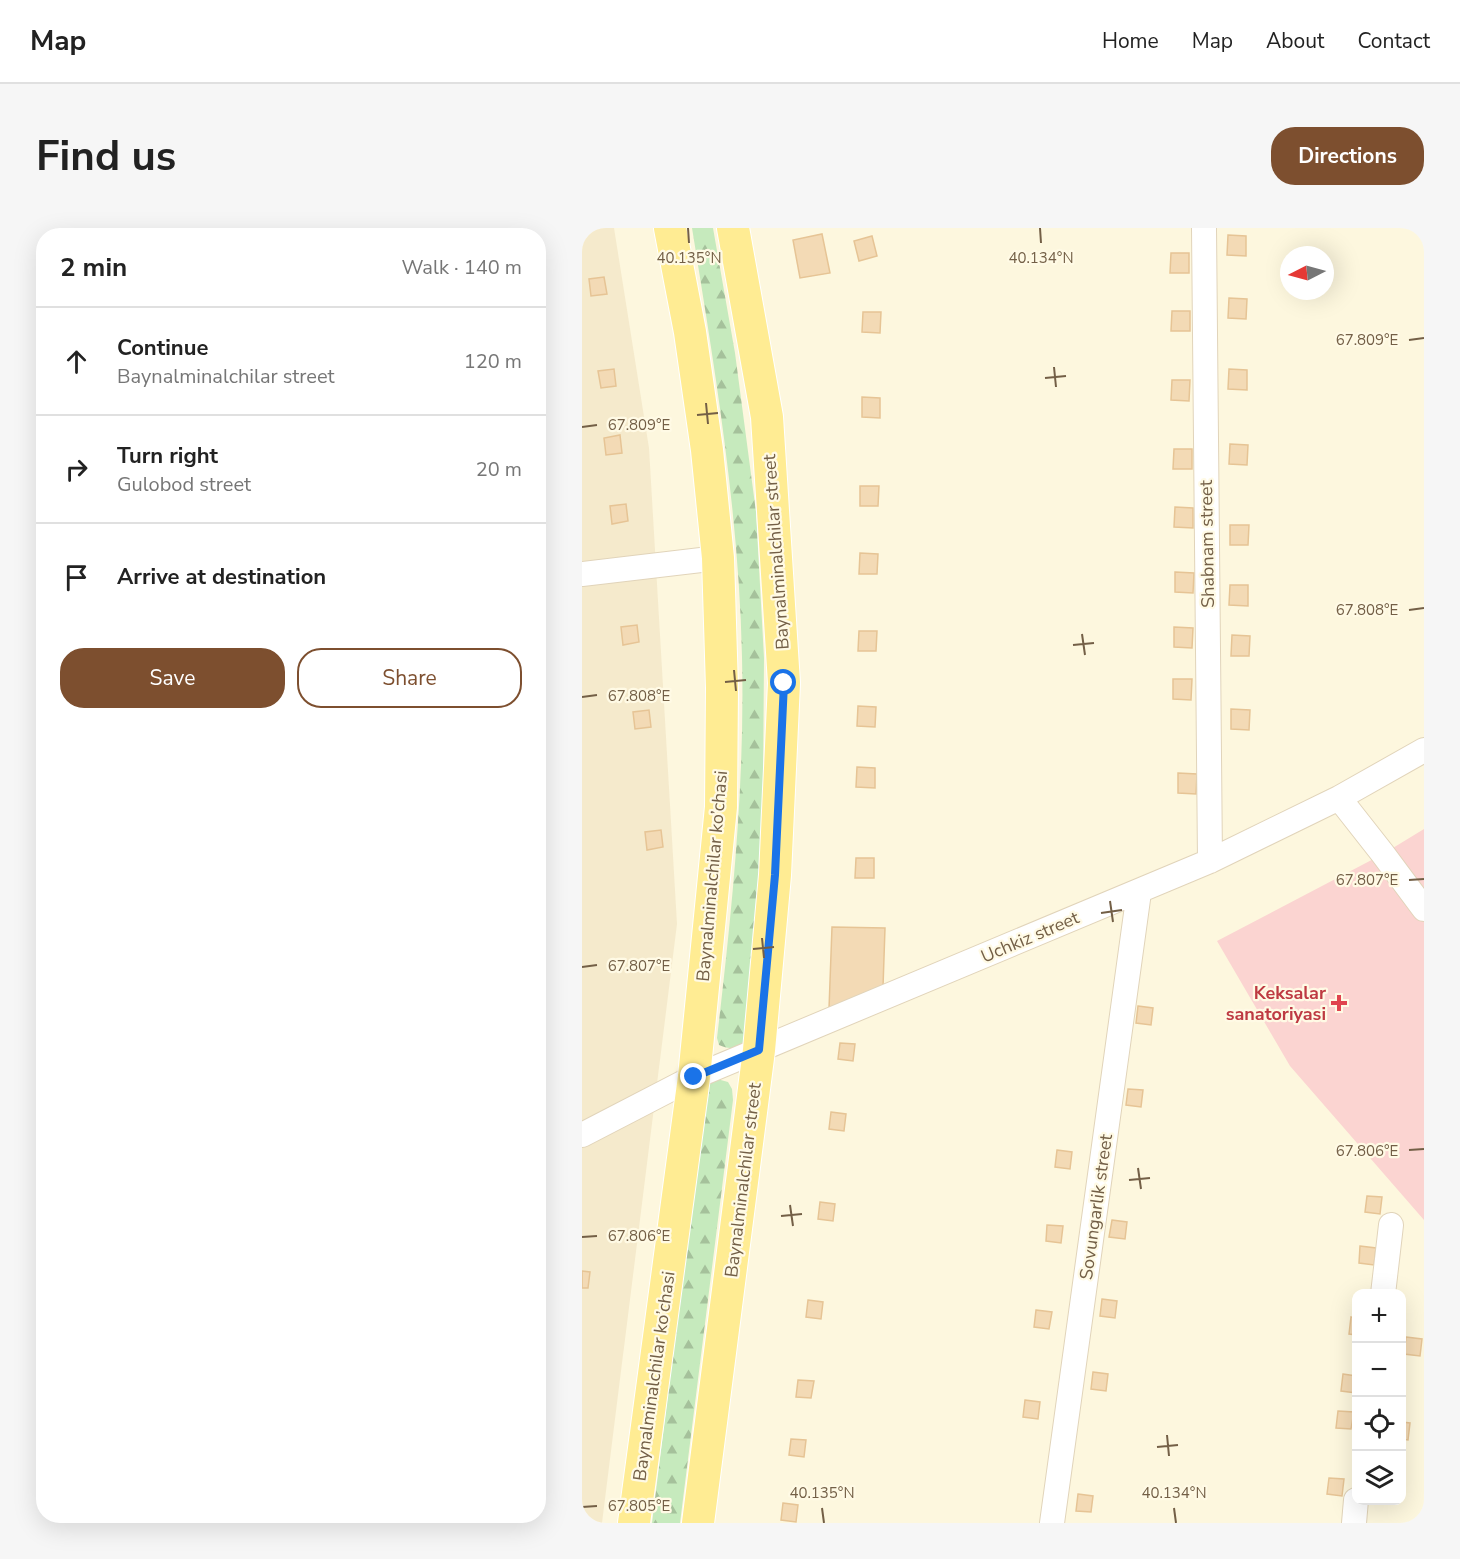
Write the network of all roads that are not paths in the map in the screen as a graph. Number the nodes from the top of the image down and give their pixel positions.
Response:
1 (670, 228) edge
2 (733, 228) edge
3 (1204, 228) edge
4 (718, 558) junction
5 (582, 573) edge
6 (1424, 750) edge
7 (1339, 798) junction
8 (1210, 861) junction
9 (1139, 891) junction
10 (1424, 909) edge
11 (759, 1050) junction
12 (694, 1077) junction
13 (582, 1134) edge
14 (1391, 1225) dead end
15 (1383, 1289) edge
16 (1356, 1505) edge
17 (634, 1523) edge
18 (699, 1523) edge
19 (1052, 1523) edge
20 (1354, 1523) edge

1 - 4 main road, Baynalminalchilar ko’chasi
2 - 11 main road, Baynalminalchilar street
3 - 8 street, Shabnam street
4 - 5 street
4 - 12 main road, Baynalminalchilar ko’chasi
6 - 7 street, Uchkiz street
7 - 8 street, Uchkiz street
7 - 10 street
8 - 9 street, Uchkiz street
9 - 11 street, Uchkiz street
9 - 19 street, Sovungarlik street
11 - 12 street, Uchkiz street
11 - 18 main road, Baynalminalchilar street
12 - 13 street, Uchkiz street
12 - 17 main road, Baynalminalchilar ko’chasi
14 - 15 street
16 - 20 street

